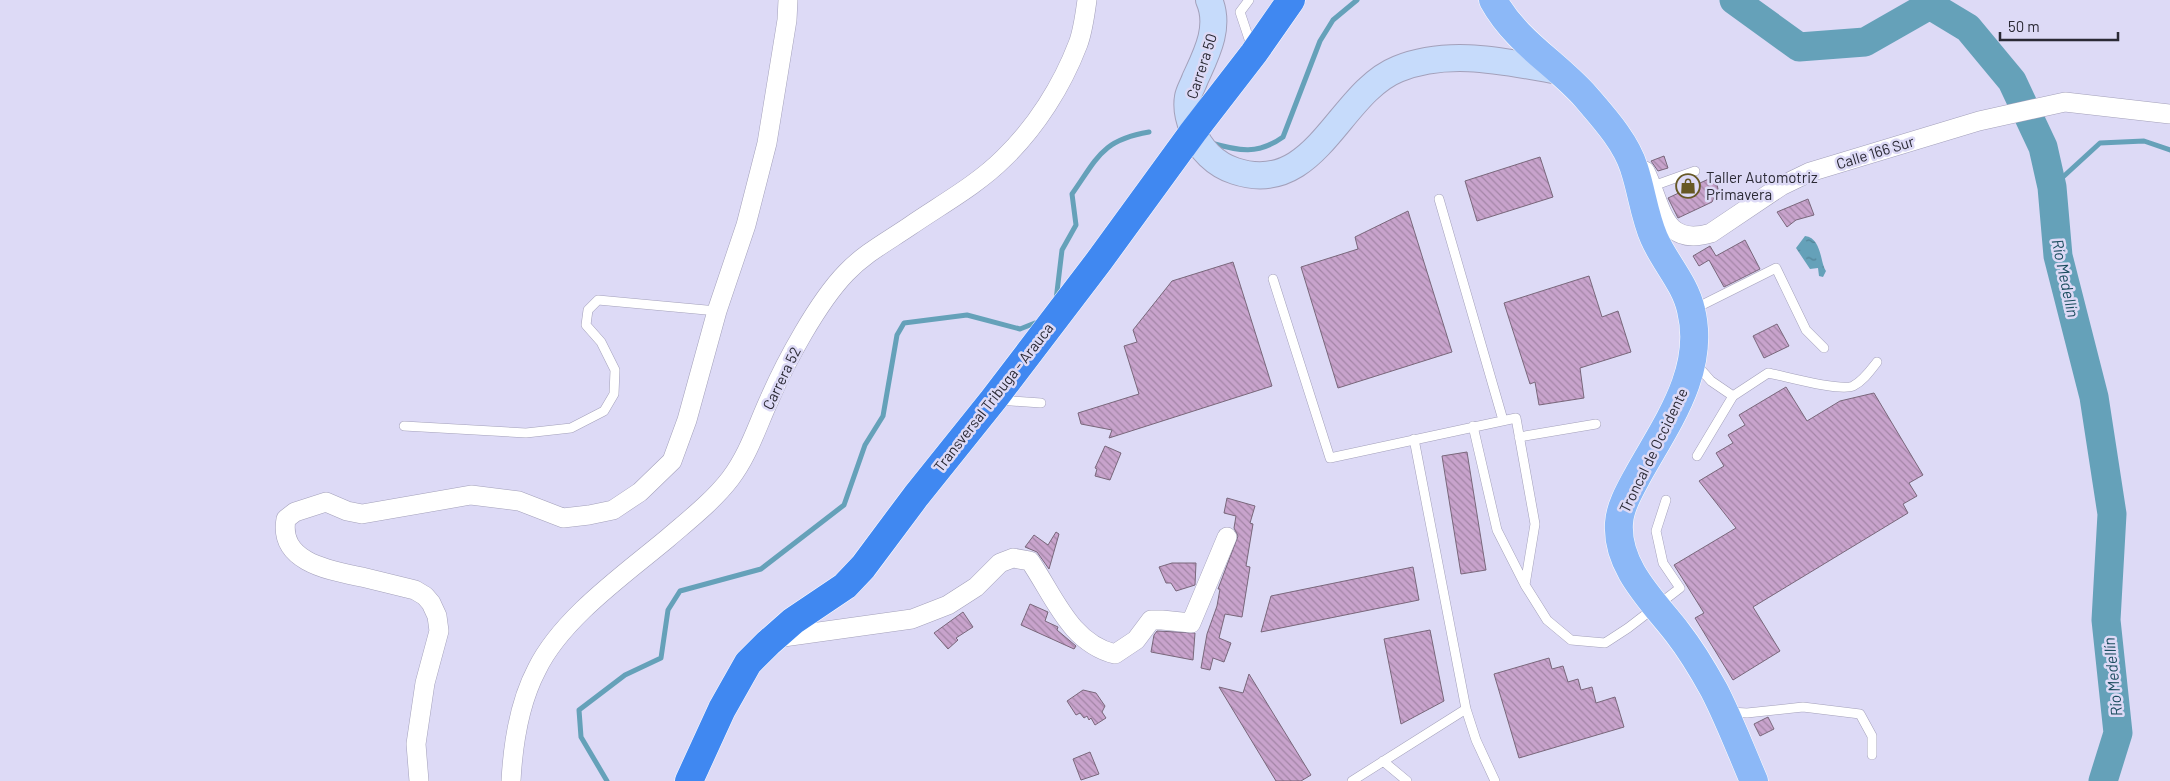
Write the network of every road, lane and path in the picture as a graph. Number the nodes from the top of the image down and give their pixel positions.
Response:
1 (788, 0) edge
2 (1087, 0) edge
3 (1209, 0) edge
4 (1249, 0) edge
5 (1291, 0) edge
6 (1493, 0) edge
7 (1254, 53) junction
8 (1559, 71) junction
9 (2170, 114) edge
10 (1193, 132) junction
11 (1626, 151) junction
12 (1695, 170) dead end
13 (1652, 186) junction
14 (1439, 199) dead end
15 (1273, 279) dead end
16 (717, 310) junction
17 (1691, 310) junction
18 (1824, 348) dead end
19 (1693, 361) junction
20 (1877, 362) dead end
21 (1733, 396) junction
22 (993, 400) junction
23 (1041, 404) dead end
24 (1503, 420) junction
25 (1596, 424) dead end
26 (404, 426) dead end
27 (1473, 426) junction
28 (1519, 437) junction
29 (1414, 439) junction
30 (1697, 456) dead end
31 (1666, 500) dead end
32 (1227, 537) dead end
33 (1524, 585) junction
34 (1657, 606) junction
35 (776, 638) junction
36 (1466, 708) junction
37 (1724, 712) junction
38 (1872, 755) dead end
39 (1383, 761) junction
40 (419, 781) edge
41 (511, 781) edge
42 (689, 781) edge
43 (1352, 781) edge
44 (1407, 781) edge
45 (1495, 781) edge
46 (1754, 781) edge

1 - 16 street
2 - 41 street, Carrera 52
3 - 10 main road, Carrera 50
4 - 7 lane
5 - 7 highway, Transversal Tribuga - Arauca
6 - 8 main road, Troncal de Occidente
7 - 10 highway, Transversal Tribuga - Arauca
8 - 10 main road
8 - 11 main road, Troncal de Occidente
9 - 13 street, Calle 166 Sur
10 - 22 highway, Transversal Tribuga - Arauca
11 - 13 street, Calle 166 Sur
11 - 17 main road, Troncal de Occidente
12 - 13 lane
14 - 24 lane
15 - 29 lane
16 - 26 lane
16 - 40 street
17 - 18 lane
17 - 19 main road, Troncal de Occidente
19 - 21 lane
19 - 34 main road, Troncal de Occidente
20 - 21 lane
21 - 30 lane
22 - 23 lane
22 - 35 highway, Transversal Tribuga - Arauca
24 - 27 lane
24 - 28 lane
25 - 28 lane
27 - 29 lane
27 - 33 lane
28 - 33 lane
29 - 36 lane
31 - 34 lane
32 - 35 street
33 - 34 lane
34 - 37 main road, Troncal de Occidente
35 - 42 highway, Transversal Tribuga - Arauca
36 - 39 lane
36 - 45 lane
37 - 38 lane
37 - 46 main road, Troncal de Occidente
39 - 43 lane
39 - 44 lane

